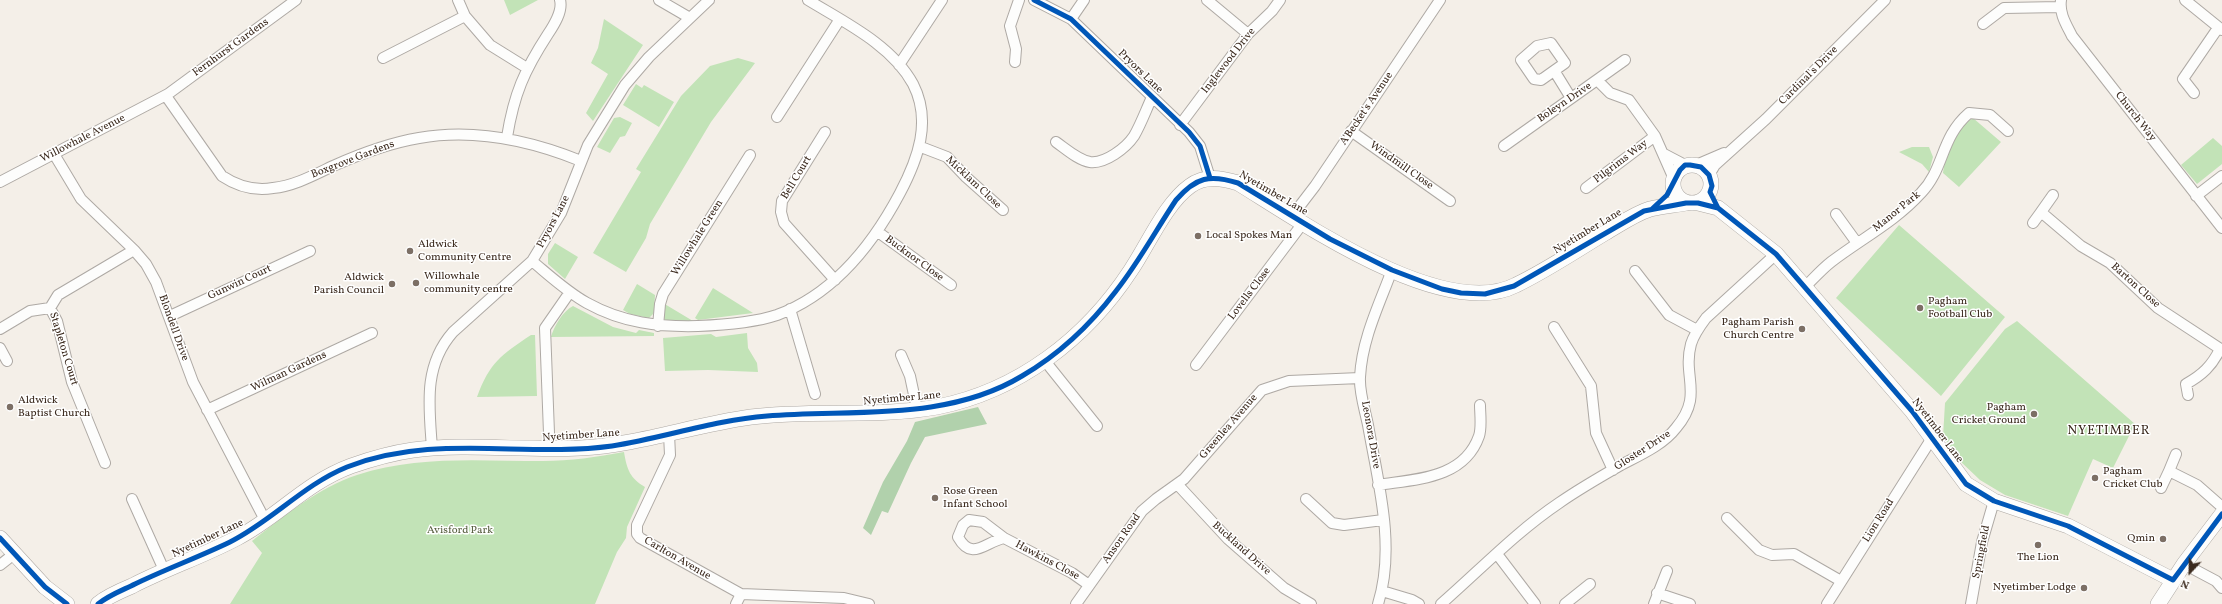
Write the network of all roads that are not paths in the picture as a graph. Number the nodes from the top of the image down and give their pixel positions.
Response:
1 (296, 0) edge
2 (458, 0) edge
3 (560, 0) edge
4 (659, 0) edge
5 (709, 0) edge
6 (808, 0) edge
7 (942, 0) edge
8 (1019, 0) edge
9 (1034, 0) edge
10 (1084, 0) edge
11 (1207, 0) edge
12 (1280, 0) edge
13 (1440, 0) edge
14 (1885, 0) edge
15 (2185, 0) edge
16 (2060, 3) edge
17 (465, 16) junction
18 (690, 18) junction
19 (840, 19) junction
20 (1072, 19) junction
21 (1982, 24) dead end
22 (2220, 29) edge
23 (1248, 34) junction
24 (383, 58) dead end
25 (1625, 60) dead end
26 (1016, 62) dead end
27 (899, 65) junction
28 (527, 68) junction
29 (1555, 72) dead end
30 (1598, 81) junction
31 (2194, 93) dead end
32 (166, 96) junction
33 (1152, 97) junction
34 (1571, 98) junction
35 (777, 117) dead end
36 (1180, 125) junction
37 (2008, 131) dead end
38 (825, 132) dead end
39 (1351, 132) junction
40 (1655, 136) junction
41 (507, 137) junction
42 (1056, 142) dead end
43 (1504, 146) dead end
44 (921, 147) junction
45 (1731, 150) junction
46 (54, 154) junction
47 (1664, 154) junction
48 (750, 155) dead end
49 (581, 161) junction
50 (1690, 165) junction
51 (1709, 175) junction
52 (2222, 176) edge
53 (1210, 178) junction
54 (0, 182) edge
55 (1673, 182) junction
56 (1586, 188) dead end
57 (1710, 192) junction
58 (2053, 195) dead end
59 (2196, 196) junction
60 (1450, 202) dead end
61 (1692, 203) junction
62 (1718, 208) junction
63 (1652, 209) junction
64 (1003, 210) dead end
65 (2041, 212) junction
66 (1836, 214) dead end
67 (1298, 220) junction
68 (2033, 223) dead end
69 (2222, 228) edge
70 (878, 232) junction
71 (1857, 243) junction
72 (134, 250) junction
73 (310, 251) dead end
74 (1776, 254) junction
75 (532, 261) junction
76 (1392, 270) junction
77 (1635, 271) dead end
78 (835, 280) junction
79 (951, 285) dead end
80 (1805, 287) junction
81 (570, 292) junction
82 (50, 308) junction
83 (790, 309) junction
84 (170, 316) junction
85 (658, 326) junction
86 (1554, 327) dead end
87 (0, 329) edge
88 (1697, 330) junction
89 (372, 333) dead end
90 (0, 348) edge
91 (2221, 350) edge
92 (901, 354) dead end
93 (7, 361) dead end
94 (1045, 361) junction
95 (1196, 365) dead end
96 (1360, 378) junction
97 (815, 394) dead end
98 (2188, 395) dead end
99 (1480, 405) dead end
100 (917, 409) junction
101 (207, 410) junction
102 (1097, 426) dead end
103 (549, 433) dead end
104 (669, 434) junction
105 (1932, 438) junction
106 (432, 448) junction
107 (2176, 454) dead end
108 (105, 463) dead end
109 (1613, 470) junction
110 (2169, 471) junction
111 (1178, 485) junction
112 (1378, 485) junction
113 (2161, 488) dead end
114 (132, 499) dead end
115 (1306, 499) dead end
116 (1994, 501) junction
117 (2222, 506) edge
118 (2222, 514) edge
119 (1727, 518) dead end
120 (265, 520) junction
121 (1383, 520) junction
122 (0, 538) edge
123 (1004, 538) dead end
124 (14, 554) junction
125 (1498, 554) junction
126 (2184, 564) junction
127 (0, 565) edge
128 (164, 570) junction
129 (1667, 571) dead end
130 (2173, 580) junction
131 (1841, 581) junction
132 (1590, 584) dead end
133 (1089, 585) junction
134 (2222, 588) edge
135 (1382, 591) junction
136 (1657, 593) junction
137 (741, 594) junction
138 (63, 603) edge
139 (98, 604) edge
140 (736, 604) edge
141 (869, 604) edge
142 (1076, 604) edge
143 (1311, 604) edge
144 (1378, 604) edge
145 (1419, 604) edge
146 (1441, 604) edge
147 (1535, 604) edge
148 (1565, 604) edge
149 (1654, 604) edge
150 (1690, 604) edge
151 (1827, 604) edge
152 (1971, 604) edge
153 (2158, 604) edge

1 - 32 street, Fernhurst Gardens
2 - 17 street
3 - 28 street
4 - 18 street
5 - 18 street, Pryors Lane
6 - 19 street
7 - 27 street
8 - 26 street
9 - 20 street, Pryors Lane
10 - 20 street
11 - 23 street
12 - 23 street, Inglewood Drive
13 - 39 street, A'Becket's Avenue
14 - 45 street, Cardinal's Drive
15 - 22 street
16 - 21 street
16 - 59 street, Church Way
17 - 24 street
17 - 28 street
18 - 49 street, Pryors Lane
19 - 27 street
19 - 35 street
20 - 33 street, Pryors Lane
22 - 31 street
23 - 36 street, Inglewood Drive
25 - 30 street, Boleyn Drive
27 - 44 street
28 - 41 street
29 - 34 street
30 - 34 street, Boleyn Drive
30 - 40 street
32 - 41 street, Boxgrove Gardens
32 - 46 street, Willowhale Avenue
33 - 36 street, Pryors Lane
33 - 42 street
34 - 43 street, Boleyn Drive
36 - 53 street, Pryors Lane
37 - 71 street, Manor Park
38 - 78 street, Bell Court
39 - 60 street, Windmill Close
39 - 67 street, A'Becket's Avenue
40 - 47 street
40 - 56 street, Pilgrims Way
41 - 49 street, Boxgrove Gardens
44 - 64 street, Micklam Close
44 - 70 street
45 - 50 street, Cardinal's Drive
45 - 51 street, Cardinal's Drive
46 - 54 street, Willowhale Avenue
46 - 72 street, Blondell Drive
47 - 50 street
47 - 55 street
48 - 85 street, Willowhale Green
49 - 75 street, Pryors Lane
50 - 51 street
50 - 55 street
51 - 57 street
52 - 59 street
53 - 67 street, Nyetimber Lane
53 - 94 street, Nyetimber Lane
55 - 61 street
55 - 63 street, Nyetimber Lane
57 - 61 street
57 - 62 street, Nyetimber Lane
58 - 65 street
59 - 69 street, Church Way
61 - 62 street, Nyetimber Lane
61 - 63 street, Nyetimber Lane
62 - 74 street, Nyetimber Lane
63 - 76 street, Nyetimber Lane
65 - 68 street
65 - 91 street, Barton Close
66 - 71 street
67 - 76 street, Nyetimber Lane
67 - 95 street, Lovells Close
70 - 78 street
70 - 79 street, Bucknor Close
71 - 80 street, Manor Park
72 - 82 street, Stapleton Court
72 - 84 street, Blondell Drive
73 - 84 street, Gunwin Court
74 - 80 street, Nyetimber Lane
74 - 88 street, Gloster Drive
75 - 81 street
75 - 106 street, Pryors Lane
76 - 96 street, Leonora Drive
77 - 88 street
78 - 83 street
80 - 105 street, Nyetimber Lane
81 - 85 street
81 - 103 street
82 - 87 street
82 - 108 street, Stapleton Court
83 - 85 street
83 - 97 street
84 - 101 street, Blondell Drive
86 - 109 street
88 - 109 street, Gloster Drive
89 - 101 street, Wilman Gardens
90 - 93 street
91 - 98 street
92 - 100 street
94 - 100 street, Nyetimber Lane
94 - 102 street
96 - 111 street, Greenlea Avenue
96 - 112 street, Leonora Drive
99 - 112 street
100 - 104 street, Nyetimber Lane
101 - 120 street, Blondell Drive
104 - 106 street, Nyetimber Lane
104 - 137 street, Carlton Avenue
105 - 116 street, Nyetimber Lane
105 - 131 street, Lion Road
106 - 120 street, Nyetimber Lane
107 - 110 street
109 - 125 street, Gloster Drive
110 - 113 street
110 - 117 street
111 - 133 street, Anson Road
111 - 143 street, Buckland Drive
112 - 121 street, Leonora Drive
114 - 128 street
115 - 121 street
116 - 130 street, Nyetimber Lane
116 - 152 street, Springfield
118 - 126 street
119 - 131 street
120 - 128 street, Nyetimber Lane
121 - 135 street, Leonora Drive
122 - 124 street
123 - 133 street, Hawkins Close
124 - 127 street
124 - 138 street
125 - 146 street, Gloster Drive
125 - 147 street
126 - 130 street
126 - 134 street
128 - 139 street, Nyetimber Lane
129 - 136 street
130 - 153 street
131 - 151 street, Lion Road
132 - 148 street
133 - 142 street, Anson Road
135 - 144 street, Leonora Drive
135 - 145 street
136 - 149 street
136 - 150 street
137 - 140 street
137 - 141 street

